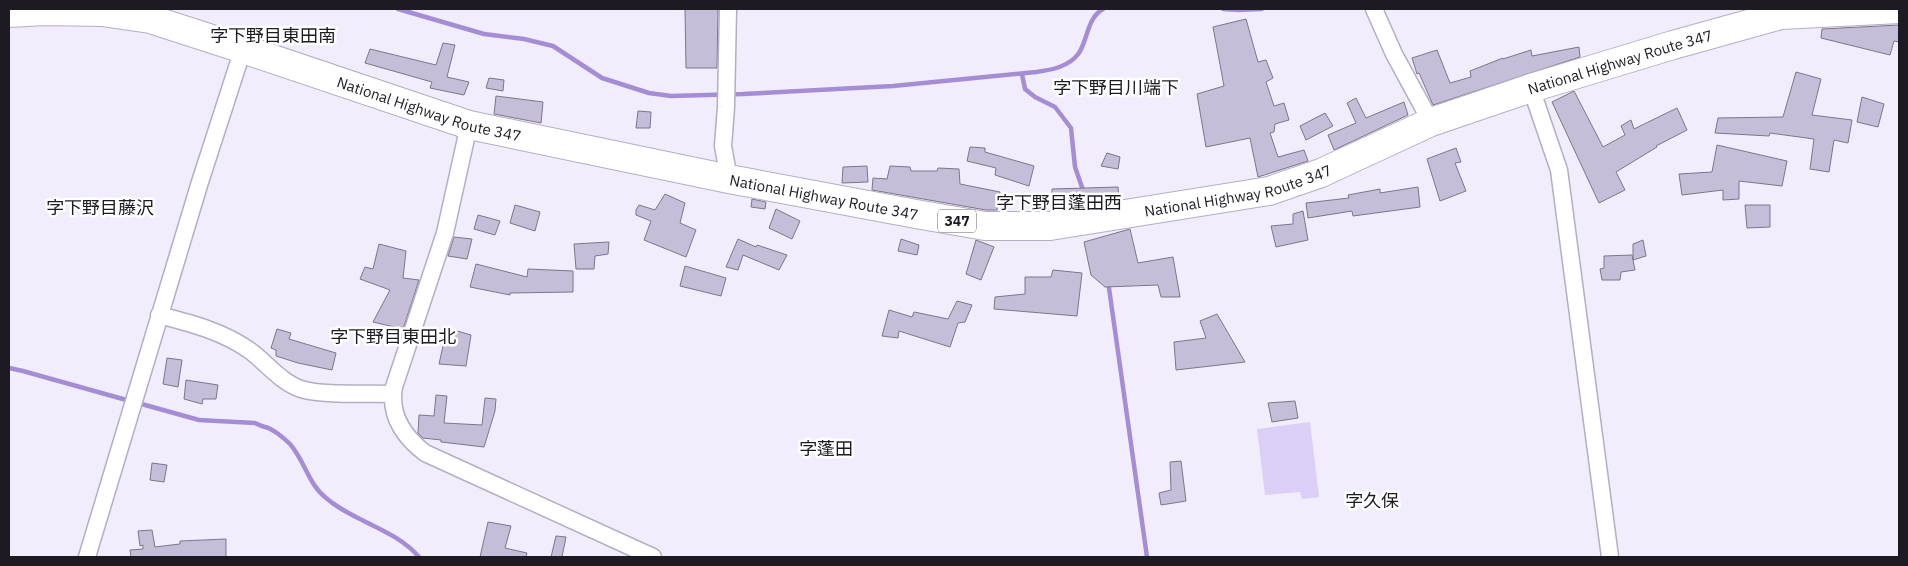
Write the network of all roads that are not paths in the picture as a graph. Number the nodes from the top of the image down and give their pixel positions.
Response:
1 (728, 9) edge
2 (1374, 9) edge
3 (1899, 9) edge
4 (9, 13) edge
5 (244, 49) junction
6 (1532, 88) junction
7 (1431, 122) junction
8 (469, 126) junction
9 (729, 179) junction
10 (159, 315) junction
11 (393, 394) junction
12 (86, 557) edge
13 (653, 557) edge
14 (1610, 557) edge

1 - 9 street
2 - 7 street
3 - 6 highway, National Highway Route 347 / 347
4 - 5 highway, National Highway Route 347 / 347
5 - 8 highway, National Highway Route 347 / 347
5 - 10 street
6 - 7 highway, National Highway Route 347 / 347
6 - 14 street
7 - 9 highway, National Highway Route 347 / 347
8 - 9 highway, National Highway Route 347 / 347
8 - 11 street
10 - 11 street
10 - 12 street
11 - 13 street

